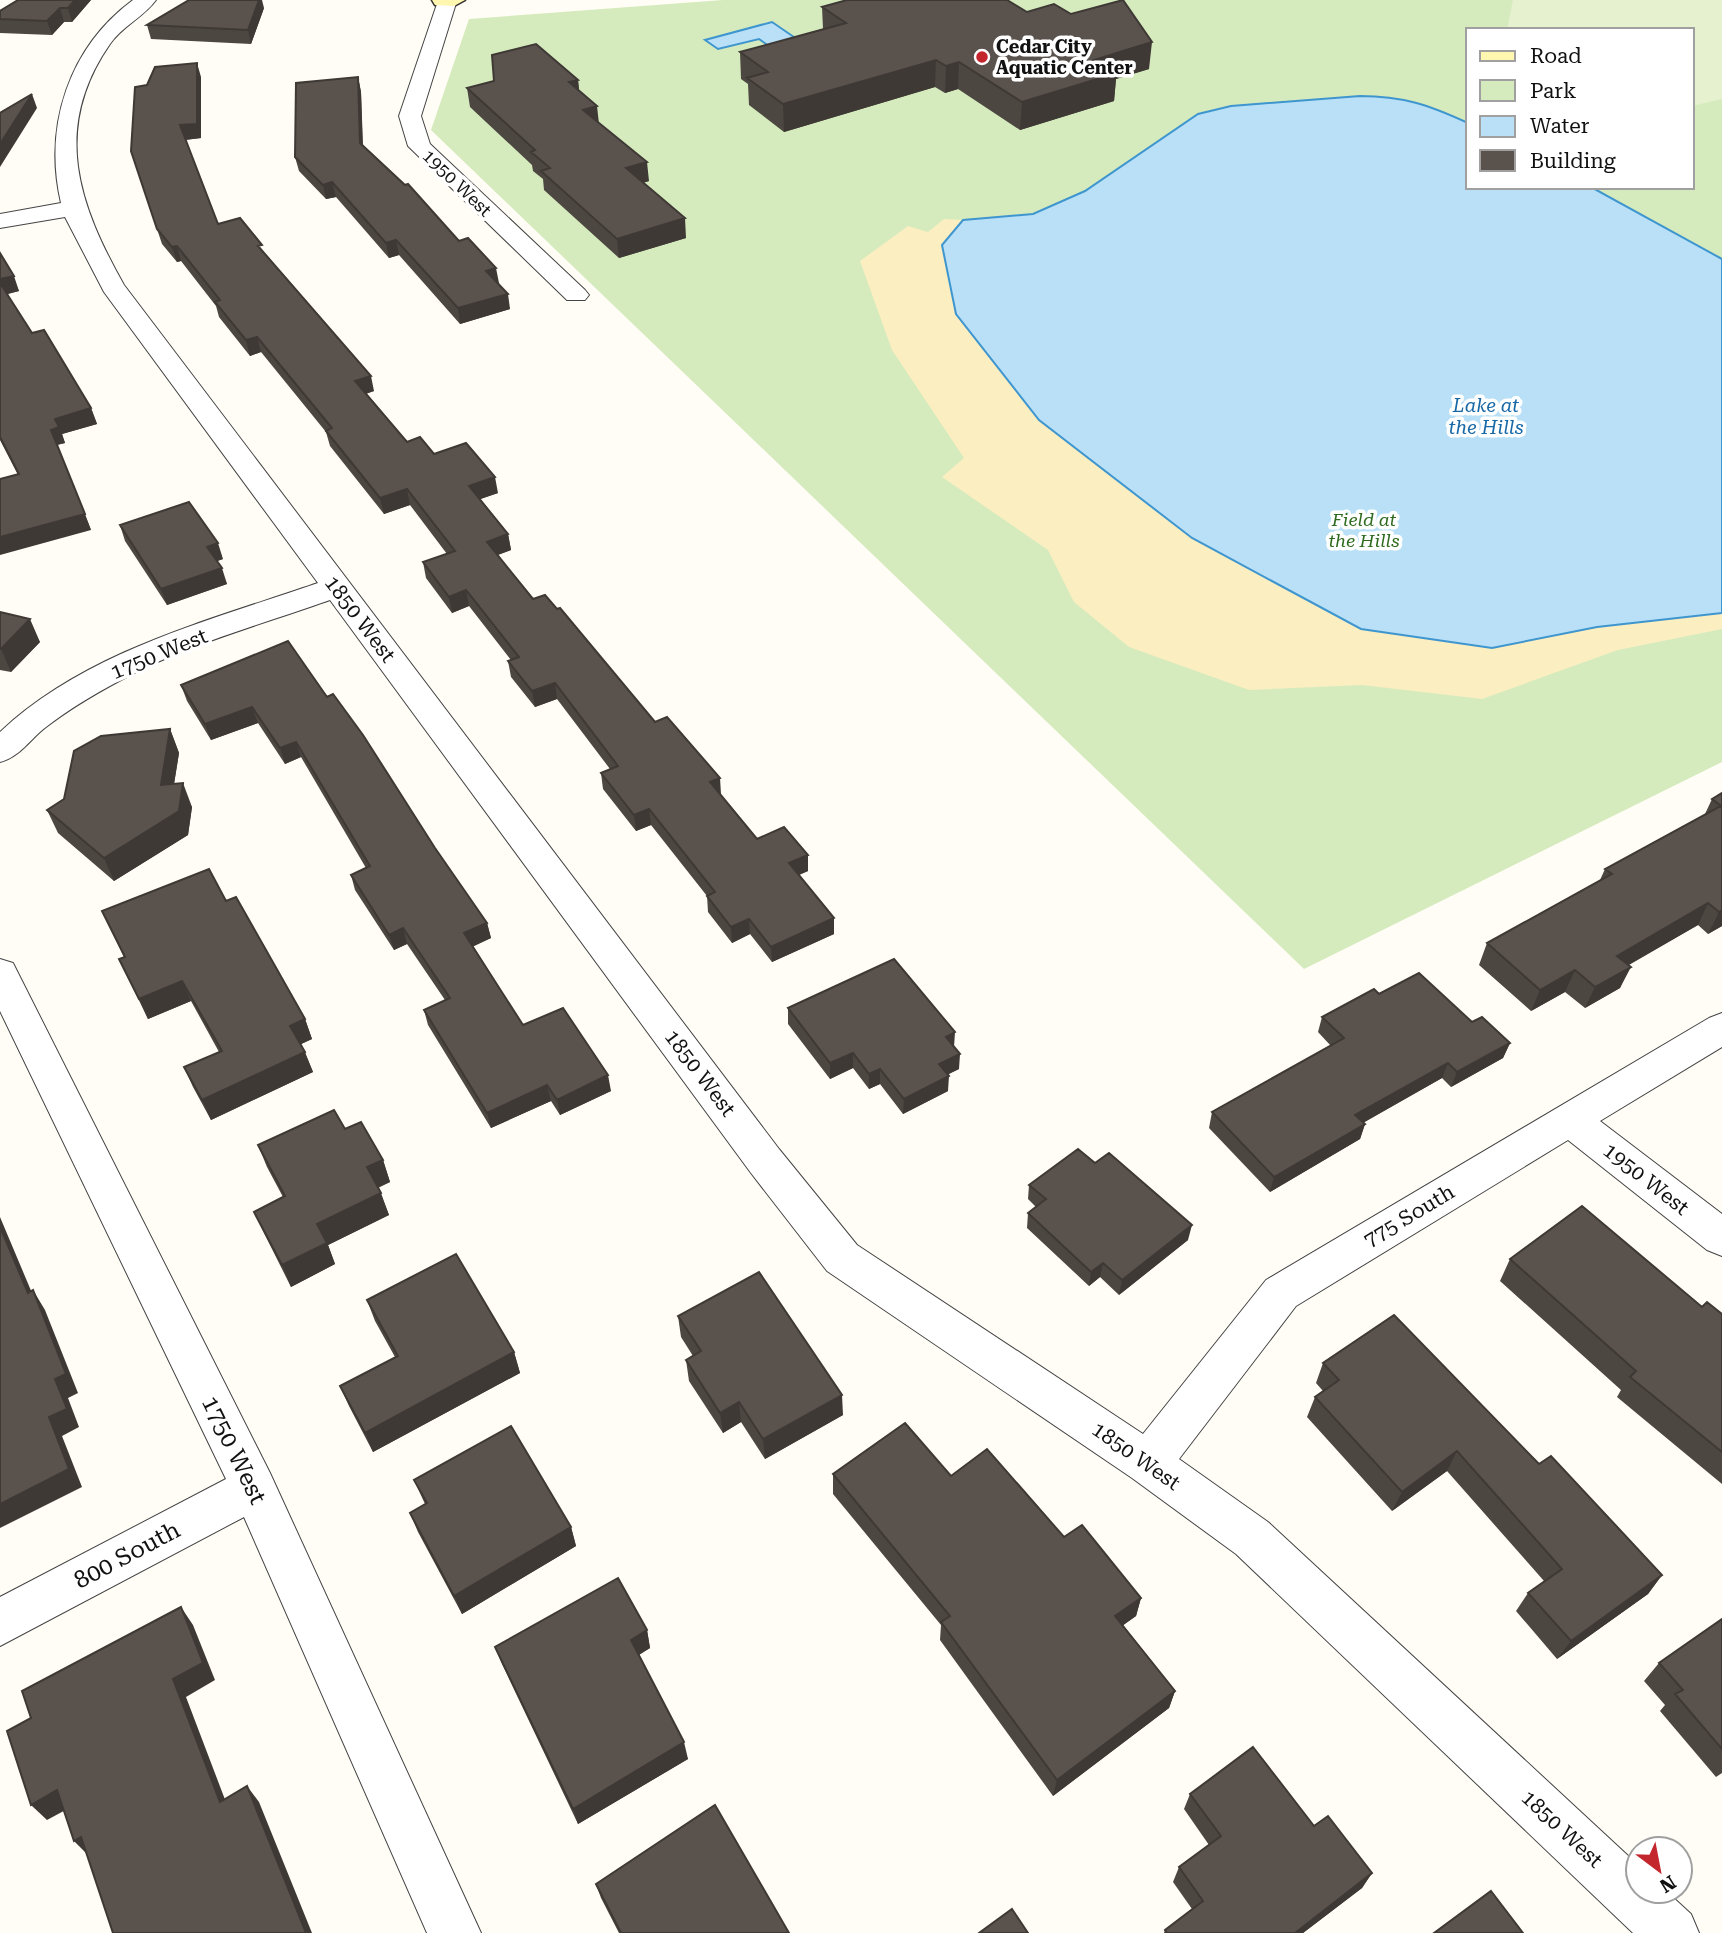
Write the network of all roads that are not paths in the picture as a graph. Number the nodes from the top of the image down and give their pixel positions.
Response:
1 (146, 0) edge
2 (445, 0) edge
3 (454, 0) edge
4 (74, 208) junction
5 (0, 221) edge
6 (576, 295) dead end
7 (337, 587) junction
8 (0, 751) edge
9 (0, 973) edge
10 (1722, 1028) edge
11 (1570, 1120) junction
12 (1722, 1238) edge
13 (1148, 1463) junction
14 (254, 1488) junction
15 (0, 1622) edge
16 (454, 1933) edge
17 (1672, 1933) edge

1 - 4 street, 1850 West
2 - 3 main road
2 - 6 street, 1950 West
4 - 5 street
4 - 7 street, 1850 West
7 - 8 street, 1750 West
7 - 13 street, 1850 West
9 - 14 street, 1750 West
10 - 11 street, 775 South
11 - 12 street, 1950 West
11 - 13 street, 775 South
13 - 17 street, 1850 West
14 - 15 street, 800 South
14 - 16 street, 1750 West

